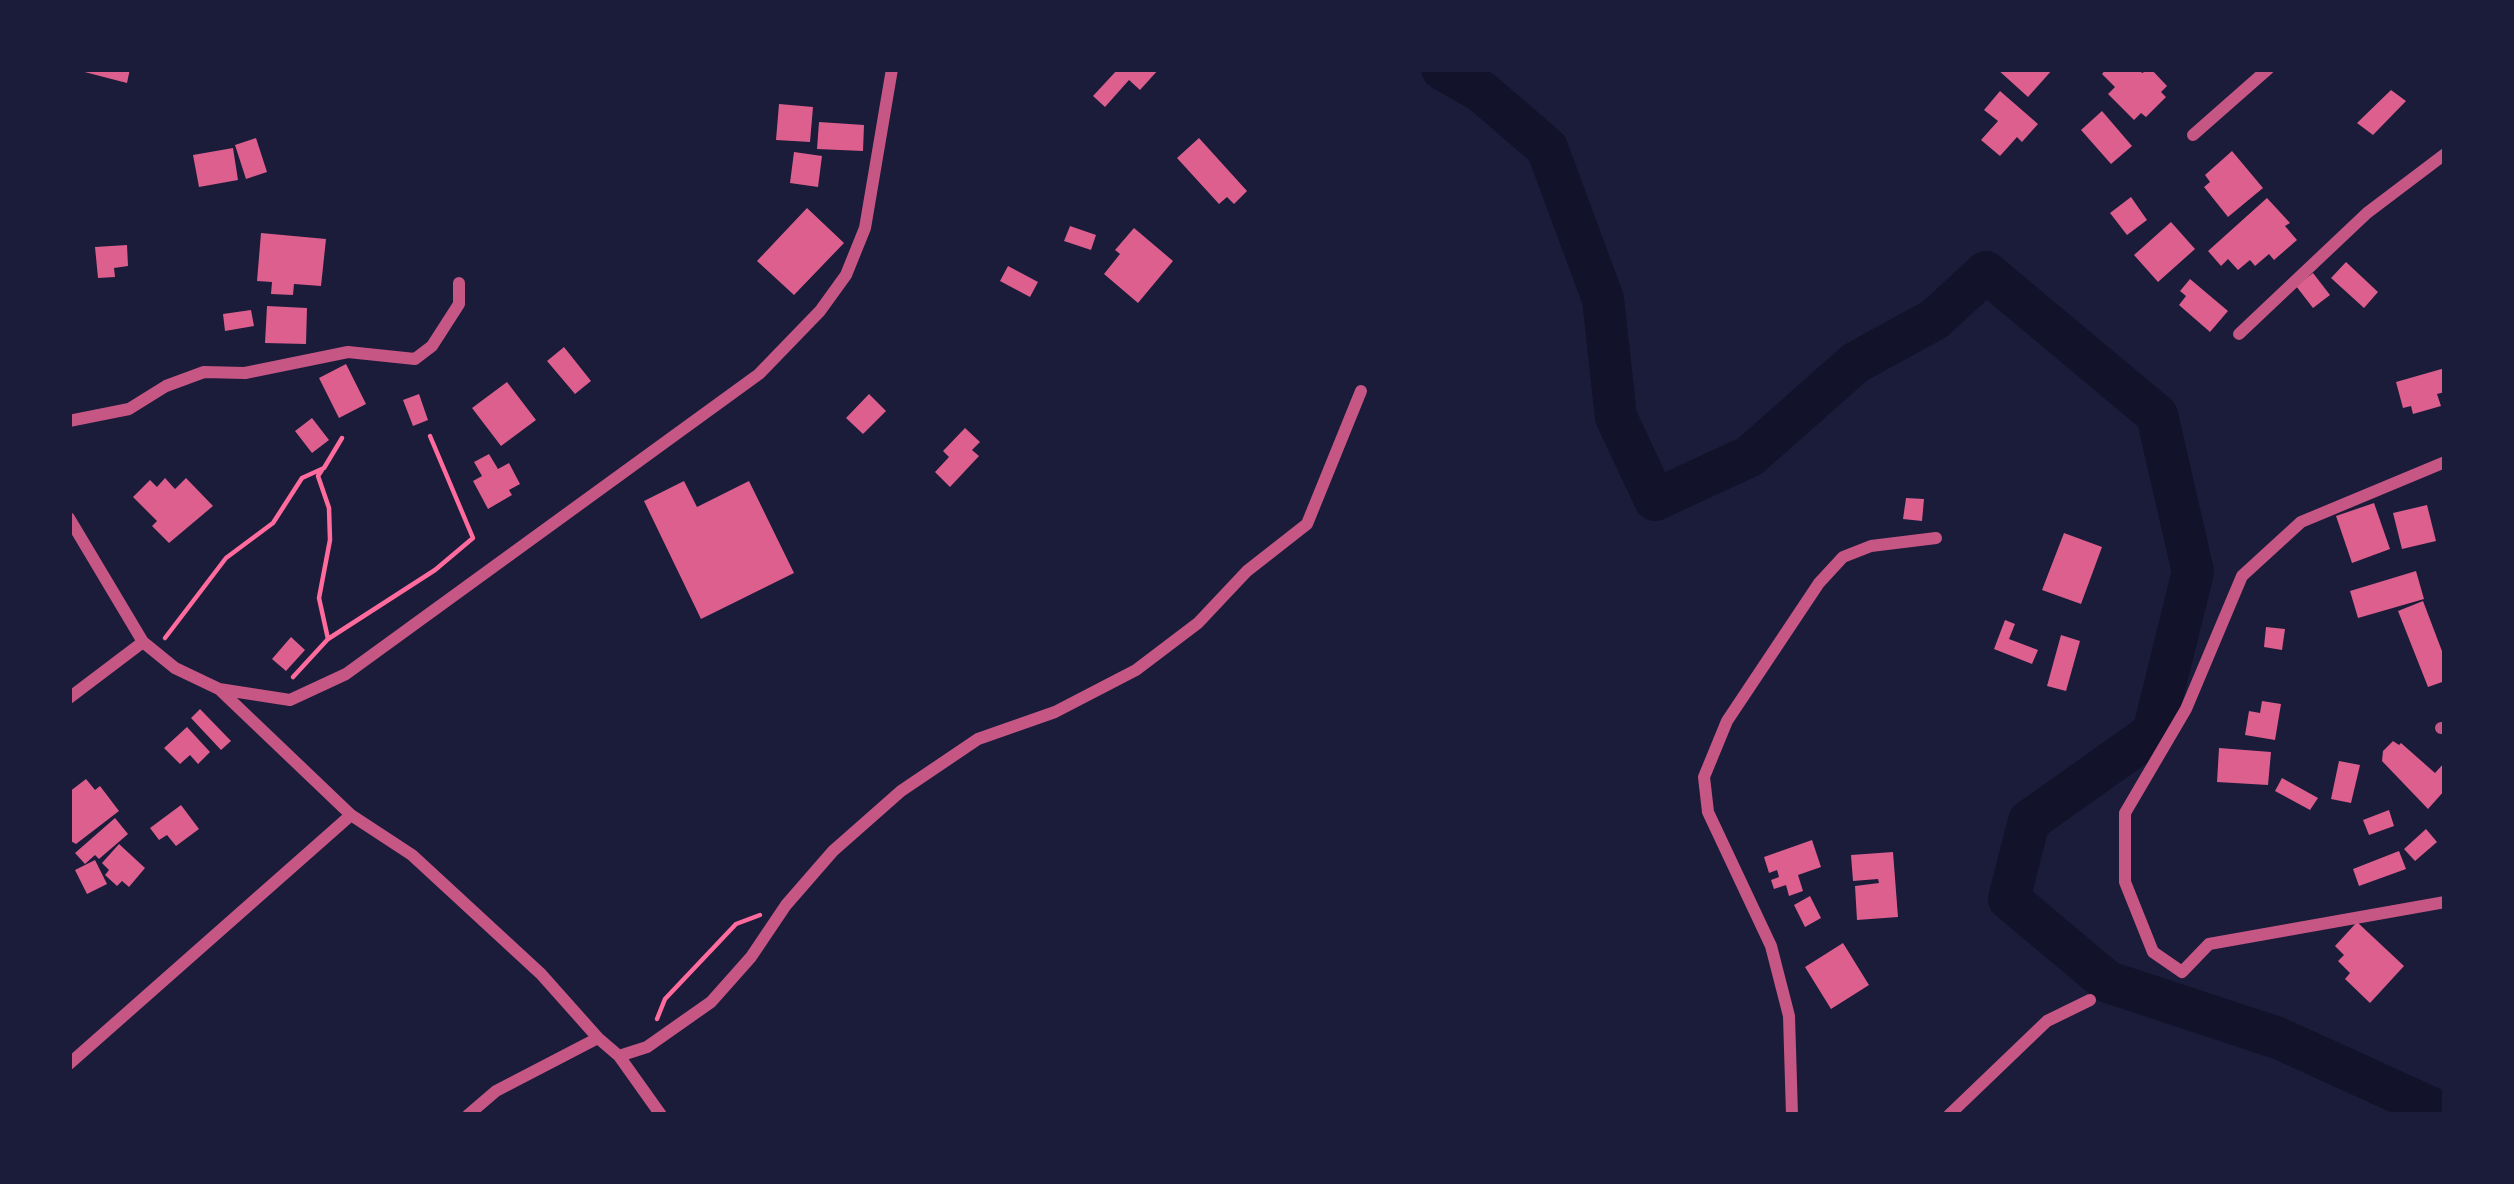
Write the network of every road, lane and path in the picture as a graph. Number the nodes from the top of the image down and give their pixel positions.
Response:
1 (892, 69) edge
2 (2268, 69) edge
3 (2193, 135) dead end
4 (2445, 154) edge
5 (459, 283) dead end
6 (2239, 334) dead end
7 (1361, 391) dead end
8 (69, 421) edge
9 (430, 436) dead end
10 (342, 438) dead end
11 (2445, 462) edge
12 (324, 468) junction
13 (69, 518) edge
14 (1936, 538) dead end
15 (328, 639) junction
16 (148, 646) junction
17 (219, 689) junction
18 (69, 698) edge
19 (290, 700) junction
20 (350, 815) junction
21 (2445, 902) edge
22 (786, 904) junction
23 (2090, 1000) dead end
24 (598, 1038) junction
25 (647, 1047) junction
26 (619, 1056) junction
27 (69, 1064) edge
28 (468, 1115) edge
29 (661, 1115) edge
30 (1792, 1115) edge
31 (1949, 1115) edge

1 - 19 street
2 - 3 street
4 - 6 street
5 - 8 street
7 - 22 street
9 - 15 path
10 - 12 path
11 - 21 street
12 - 15 path
12 - 16 path
13 - 16 street
14 - 30 street
15 - 19 path
16 - 17 street
16 - 18 street
17 - 19 street
17 - 20 street
20 - 24 street
20 - 27 street
22 - 25 street
22 - 25 path
23 - 31 street
24 - 26 street
24 - 28 street
25 - 26 street
26 - 29 street

